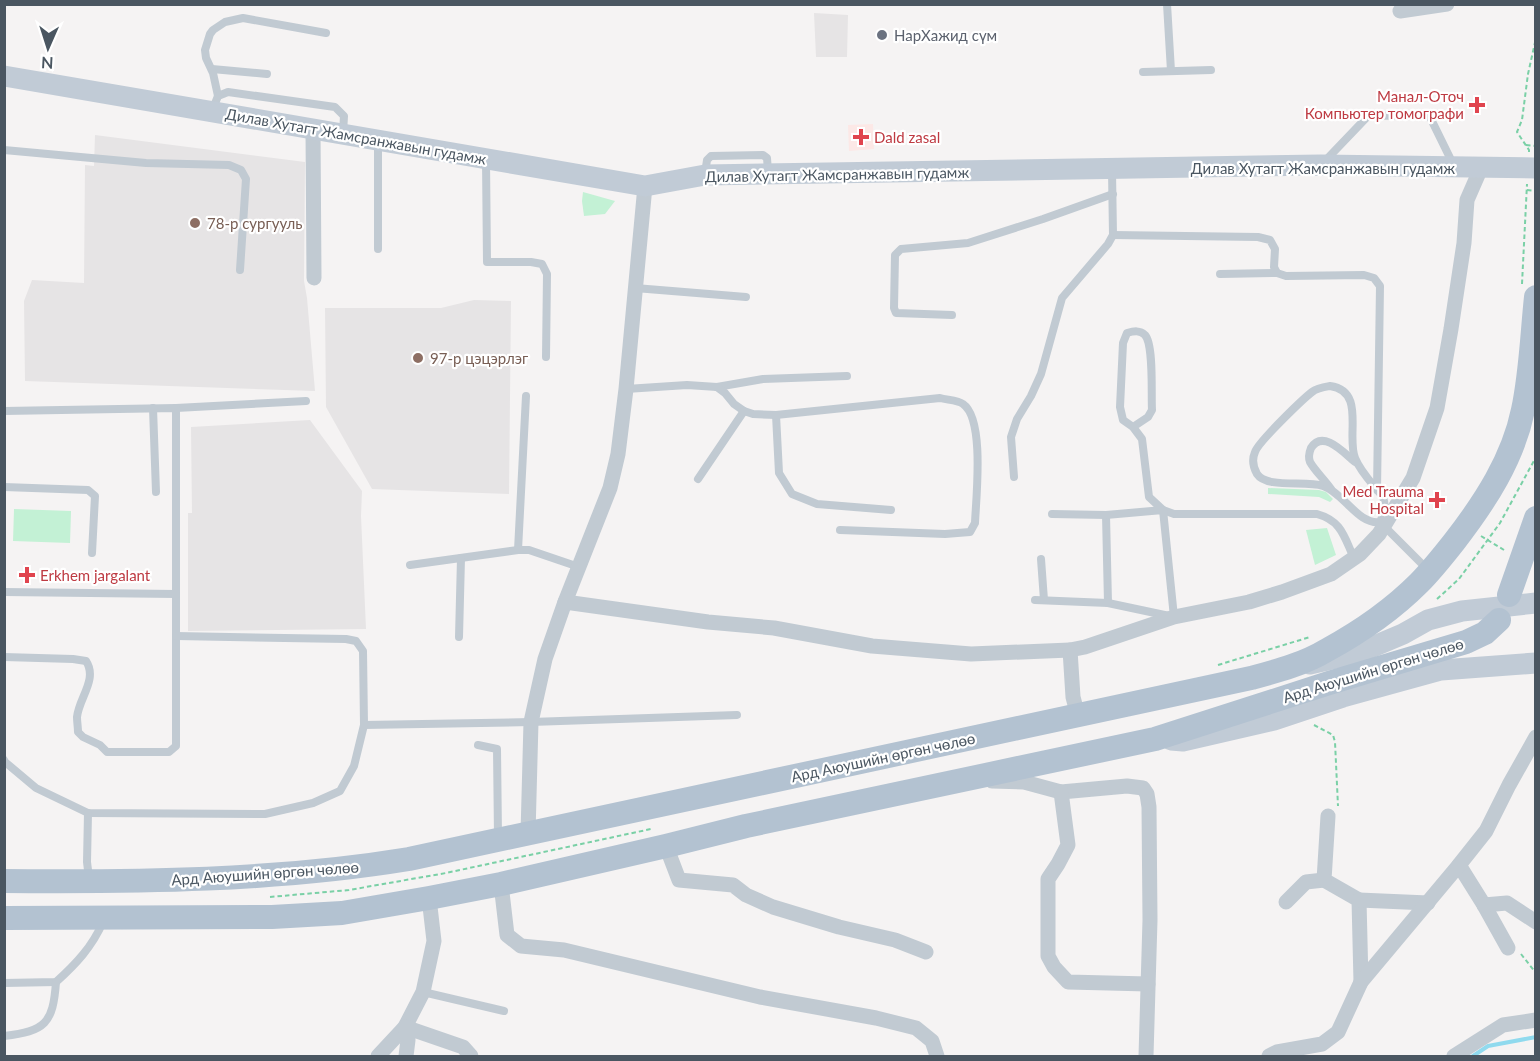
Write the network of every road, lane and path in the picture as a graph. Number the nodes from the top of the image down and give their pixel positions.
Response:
1 (1167, 4) edge
2 (1447, 4) edge
3 (1401, 11) dead end
4 (326, 33) dead end
5 (212, 69) junction
6 (1211, 70) dead end
7 (1171, 71) junction
8 (1143, 72) dead end
9 (267, 74) dead end
10 (4, 76) edge
11 (215, 103) junction
12 (313, 130) junction
13 (343, 135) junction
14 (378, 141) junction
15 (1526, 146) dead end
16 (1536, 146) edge
17 (4, 150) edge
18 (486, 159) junction
19 (1321, 165) junction
20 (1455, 168) junction
21 (1481, 168) junction
22 (1536, 168) edge
23 (1112, 169) junction
24 (645, 186) junction
25 (1527, 190) dead end
26 (1536, 191) edge
27 (1113, 194) junction
28 (1113, 235) junction
29 (378, 249) dead end
30 (240, 270) dead end
31 (1277, 273) junction
32 (1220, 274) dead end
33 (314, 278) dead end
34 (636, 288) junction
35 (746, 297) dead end
36 (1536, 297) edge
37 (952, 315) dead end
38 (546, 357) dead end
39 (847, 376) dead end
40 (717, 387) junction
41 (626, 389) junction
42 (526, 396) dead end
43 (306, 401) dead end
44 (153, 408) junction
45 (176, 408) junction
46 (4, 411) edge
47 (744, 411) junction
48 (776, 415) junction
49 (1133, 427) junction
50 (1536, 457) edge
51 (1358, 465) junction
52 (1014, 477) dead end
53 (698, 479) dead end
54 (4, 487) edge
55 (1377, 490) junction
56 (1333, 491) junction
57 (156, 492) dead end
58 (891, 510) dead end
59 (1163, 510) junction
60 (1052, 514) dead end
61 (1106, 515) junction
62 (1536, 518) edge
63 (1382, 524) junction
64 (1466, 527) junction
65 (840, 530) dead end
66 (1488, 540) junction
67 (518, 550) junction
68 (92, 553) dead end
69 (1508, 553) dead end
70 (461, 558) junction
71 (1354, 558) junction
72 (1041, 559) dead end
73 (410, 565) dead end
74 (579, 567) junction
75 (1430, 571) junction
76 (4, 592) edge
77 (176, 594) junction
78 (1509, 595) dead end
79 (565, 602) junction
80 (1433, 602) dead end
81 (1108, 603) junction
82 (1536, 603) edge
83 (1174, 617) junction
84 (1499, 620) dead end
85 (176, 636) junction
86 (459, 637) dead end
87 (1070, 651) junction
88 (4, 657) edge
89 (1536, 663) edge
90 (1251, 678) junction
91 (737, 715) dead end
92 (1078, 716) junction
93 (1306, 721) dead end
94 (531, 722) junction
95 (364, 725) junction
96 (1536, 737) edge
97 (1155, 739) junction
98 (478, 746) dead end
99 (4, 760) edge
100 (785, 778) junction
101 (968, 779) junction
102 (737, 789) junction
103 (1061, 792) junction
104 (87, 813) junction
105 (796, 816) junction
106 (1328, 816) joint
107 (746, 826) junction
108 (528, 834) junction
109 (497, 841) junction
110 (666, 846) junction
111 (1459, 866) junction
112 (1324, 880) junction
113 (4, 881) edge
114 (90, 882) junction
115 (501, 884) junction
116 (429, 898) junction
117 (1359, 900) junction
118 (1286, 902) dead end
119 (1428, 903) junction
120 (1484, 905) junction
121 (4, 918) edge
122 (104, 918) junction
123 (1536, 922) edge
124 (1508, 948) joint
125 (926, 952) dead end
126 (1536, 973) edge
127 (4, 982) edge
128 (57, 982) junction
129 (1361, 982) junction
130 (1148, 984) junction
131 (423, 992) junction
132 (504, 1011) dead end
133 (1536, 1020) edge
134 (405, 1027) junction
135 (4, 1036) edge
136 (1324, 1050) edge
137 (378, 1056) edge
138 (406, 1056) edge
139 (471, 1056) edge
140 (937, 1056) edge
141 (1146, 1056) edge
142 (1269, 1056) edge
143 (1454, 1056) edge

1 - 7 lane
2 - 3 street
4 - 5 lane
5 - 9 lane
5 - 11 lane
6 - 7 lane
7 - 8 lane
10 - 11 main road, Дилав Хутагт Жамсранжавын гудамж
11 - 12 main road, Дилав Хутагт Жамсранжавын гудамж
11 - 13 lane
12 - 13 main road, Дилав Хутагт Жамсранжавын гудамж
12 - 33 street
13 - 14 main road, Дилав Хутагт Жамсранжавын гудамж
14 - 18 main road, Дилав Хутагт Жамсранжавын гудамж
14 - 29 lane
15 - 16 path
17 - 30 lane
18 - 24 main road, Дилав Хутагт Жамсранжавын гудамж
18 - 38 lane
19 - 20 main road, Дилав Хутагт Жамсранжавын гудамж
19 - 20 lane
19 - 23 main road, Дилав Хутагт Жамсранжавын гудамж
20 - 21 main road, Дилав Хутагт Жамсранжавын гудамж
21 - 22 main road, Дилав Хутагт Жамсранжавын гудамж
21 - 63 street
23 - 24 main road, Дилав Хутагт Жамсранжавын гудамж
23 - 27 lane
24 - 34 street
25 - 26 path
27 - 28 lane
27 - 37 lane
28 - 31 lane
28 - 52 lane
31 - 32 lane
31 - 55 lane
34 - 35 lane
34 - 41 street
36 - 64 main road, Ард Аюушийн өргөн чөлөө
39 - 40 lane
40 - 41 lane
40 - 47 lane
41 - 74 street
42 - 67 lane
43 - 45 lane
44 - 45 lane
44 - 46 lane
44 - 57 lane
45 - 77 lane
47 - 48 lane
47 - 53 lane
48 - 58 lane
48 - 65 lane
49 - 49 lane
49 - 59 lane
50 - 66 path
51 - 55 lane
51 - 56 lane
51 - 56 lane
54 - 68 lane
55 - 63 lane
56 - 63 lane
59 - 61 lane
59 - 71 lane
59 - 83 lane
60 - 61 lane
61 - 81 lane
62 - 78 main road
63 - 71 street
63 - 75 lane
64 - 66 path
64 - 75 main road, Ард Аюушийн өргөн чөлөө
66 - 69 path
66 - 80 path
67 - 70 lane
67 - 74 lane
70 - 73 lane
70 - 86 lane
71 - 83 street
72 - 81 lane
74 - 79 street
75 - 90 main road, Ард Аюушийн өргөн чөлөө
76 - 77 lane
77 - 85 lane
79 - 87 street
79 - 94 street
81 - 83 lane
82 - 90 main road
83 - 87 street
84 - 97 main road, Ард Аюушийн өргөн чөлөө
85 - 88 lane
85 - 95 lane
87 - 92 street
89 - 97 main road
90 - 92 main road, Ард Аюушийн өргөн чөлөө
91 - 94 lane
92 - 100 main road, Ард Аюушийн өргөн чөлөө
93 - 106 path
94 - 95 lane
94 - 108 street
95 - 104 lane
96 - 111 street
97 - 101 main road, Ард Аюушийн өргөн чөлөө
98 - 109 lane
99 - 104 lane
100 - 102 main road, Ард Аюушийн өргөн чөлөө
100 - 105 main road
101 - 103 street
101 - 105 main road, Ард Аюушийн өргөн чөлөө
102 - 107 main road
102 - 108 main road, Ард Аюушийн өргөн чөлөө
103 - 130 street
103 - 130 street
104 - 114 lane
105 - 107 main road, Ард Аюушийн өргөн чөлөө
106 - 112 street
107 - 110 main road, Ард Аюушийн өргөн чөлөө
108 - 109 main road, Ард Аюушийн өргөн чөлөө
109 - 114 main road, Ард Аюушийн өргөн чөлөө
110 - 115 main road, Ард Аюушийн өргөн чөлөө
110 - 125 street
111 - 119 street
111 - 120 street
112 - 117 street
112 - 118 street
113 - 114 main road, Ард Аюушийн өргөн чөлөө
115 - 116 main road, Ард Аюушийн өргөн чөлөө
115 - 140 street
116 - 122 main road, Ард Аюушийн өргөн чөлөө
116 - 131 street
117 - 119 street
117 - 129 street
119 - 129 street
120 - 123 street
120 - 124 street
121 - 122 main road, Ард Аюушийн өргөн чөлөө
122 - 128 lane
124 - 126 path
127 - 128 lane
128 - 135 lane
129 - 136 street
130 - 141 street
131 - 132 lane
131 - 134 street
133 - 143 street
134 - 137 street
134 - 138 street
134 - 139 street
136 - 142 street

